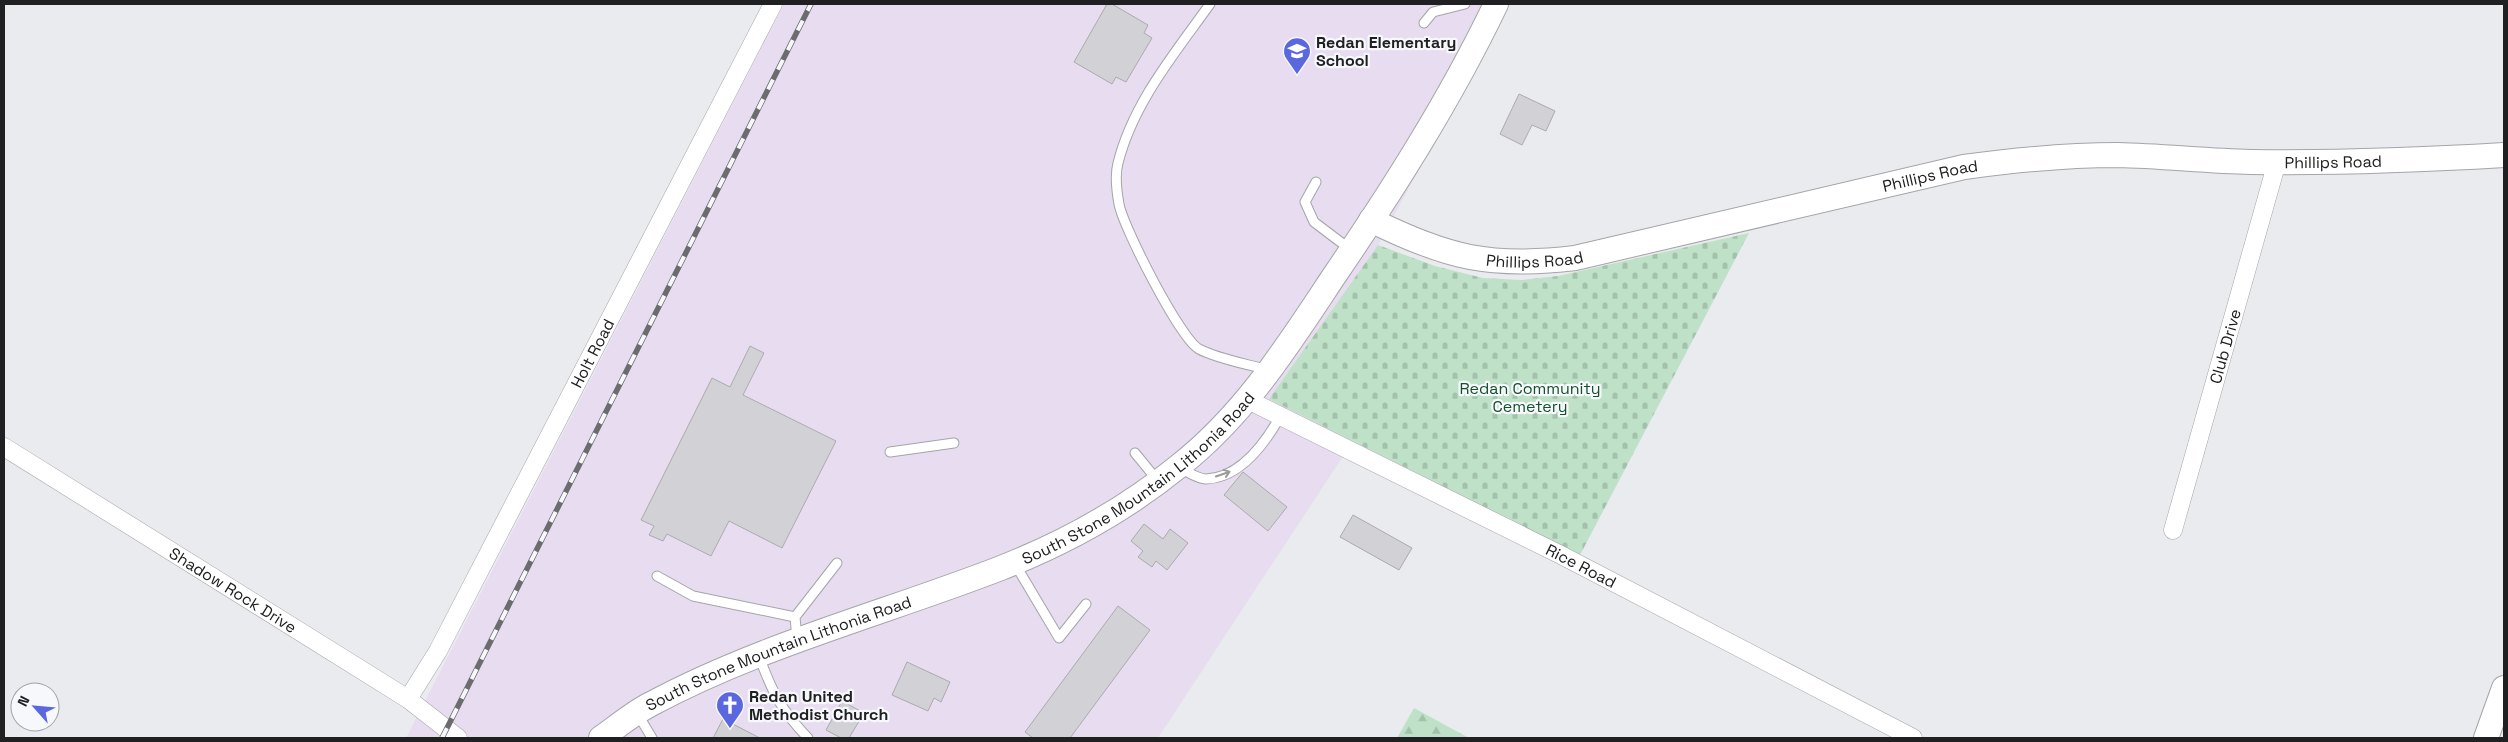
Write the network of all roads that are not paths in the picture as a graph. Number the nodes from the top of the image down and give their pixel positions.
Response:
1 (773, 4) edge
2 (1210, 4) edge
3 (1465, 4) edge
4 (1496, 4) edge
5 (1424, 23) dead end
6 (2504, 155) edge
7 (2277, 162) junction
8 (1316, 182) dead end
9 (1372, 220) junction
10 (1351, 250) junction
11 (1270, 371) junction
12 (1248, 400) junction
13 (1280, 415) junction
14 (954, 443) dead end
15 (4, 447) edge
16 (890, 452) dead end
17 (1135, 453) dead end
18 (1178, 467) junction
19 (1158, 481) junction
20 (2172, 530) dead end
21 (1014, 562) junction
22 (837, 563) dead end
23 (657, 576) dead end
24 (1086, 604) dead end
25 (794, 617) junction
26 (798, 642) junction
27 (759, 656) junction
28 (2504, 688) edge
29 (408, 699) junction
30 (637, 713) junction
31 (458, 738) edge
32 (601, 738) edge
33 (652, 738) edge
34 (808, 738) edge
35 (1913, 738) edge
36 (2486, 738) edge

1 - 29 street, Holt Road
2 - 11 lane
3 - 5 lane
4 - 9 main road, South Stone Mountain Lithonia Road
6 - 7 main road, Phillips Road
7 - 9 main road, Phillips Road
7 - 20 street, Club Drive
8 - 10 lane
9 - 10 main road, South Stone Mountain Lithonia Road
10 - 11 main road, South Stone Mountain Lithonia Road
11 - 12 main road, South Stone Mountain Lithonia Road
12 - 13 street, Rice Road
12 - 18 main road, South Stone Mountain Lithonia Road
18 -> 13 lane
13 - 35 street, Rice Road
14 - 16 lane
15 - 29 street, Shadow Rock Drive
17 - 19 lane
18 - 19 main road, South Stone Mountain Lithonia Road
19 - 21 main road, South Stone Mountain Lithonia Road
21 - 24 lane
21 - 26 main road, South Stone Mountain Lithonia Road
22 - 25 lane
23 - 25 lane
25 - 26 lane
26 - 27 main road, South Stone Mountain Lithonia Road
27 - 30 main road, South Stone Mountain Lithonia Road
27 - 34 lane
28 - 36 main road
29 - 31 street, Shadow Rock Drive
30 - 32 main road, South Stone Mountain Lithonia Road
30 - 33 lane

